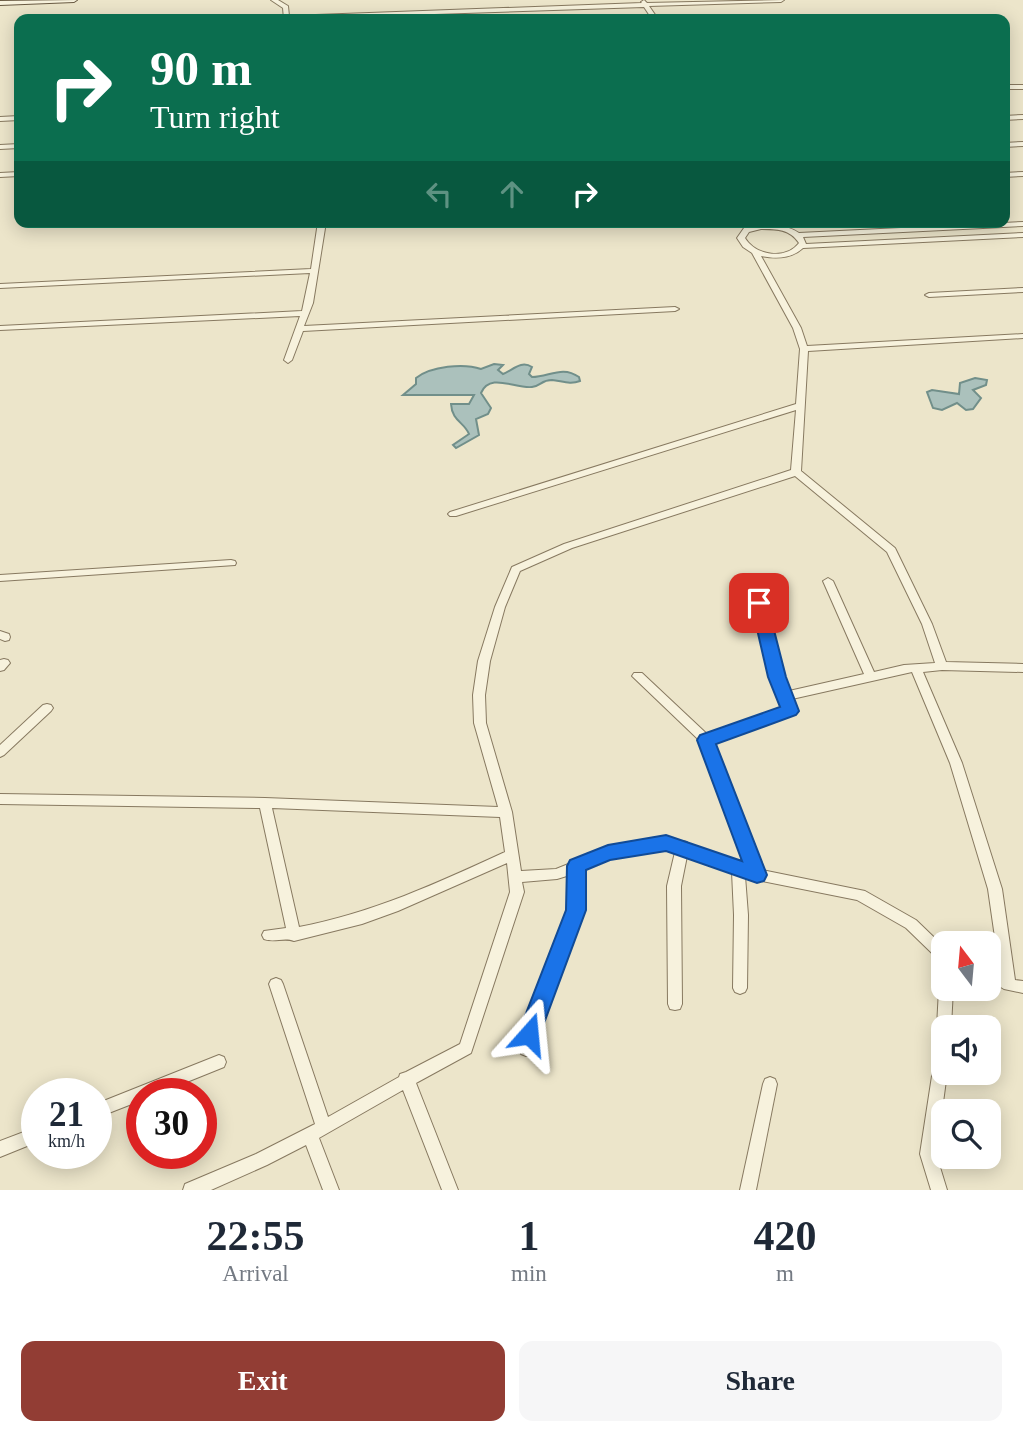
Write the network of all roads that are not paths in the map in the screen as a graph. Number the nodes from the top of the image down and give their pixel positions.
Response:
1 (74, 0) edge
2 (274, 0) edge
3 (781, 0) edge
4 (0, 3) edge
5 (645, 3) edge
6 (287, 14) edge
7 (400, 14) edge
8 (320, 228) edge
9 (745, 228) edge
10 (776, 228) edge
11 (941, 228) edge
12 (798, 235) junction
13 (1023, 235) edge
14 (802, 246) junction
15 (755, 252) junction
16 (314, 271) junction
17 (0, 286) edge
18 (1023, 290) edge
19 (929, 295) dead end
20 (675, 309) dead end
21 (306, 313) junction
22 (0, 328) edge
23 (300, 329) junction
24 (1023, 336) edge
25 (804, 349) junction
26 (288, 360) dead end
27 (800, 406) junction
28 (796, 472) junction
29 (453, 514) dead end
30 (231, 563) dead end
31 (0, 578) edge
32 (753, 579) dead end
33 (828, 581) dead end
34 (942, 666) junction
35 (916, 668) junction
36 (1023, 668) edge
37 (638, 676) dead end
38 (871, 677) junction
39 (785, 696) junction
40 (47, 708) dead end
41 (706, 740) junction
42 (0, 752) edge
43 (0, 799) edge
44 (265, 803) junction
45 (506, 812) junction
46 (683, 846) junction
47 (513, 854) junction
48 (576, 866) junction
49 (738, 868) junction
50 (757, 875) junction
51 (514, 877) junction
52 (269, 935) dead end
53 (294, 935) junction
54 (931, 943) edge
55 (276, 984) dead end
56 (1016, 986) edge
57 (740, 988) dead end
58 (675, 1004) dead end
59 (526, 1049) dead end
60 (219, 1062) dead end
61 (405, 1079) junction
62 (770, 1084) dead end
63 (938, 1085) edge
64 (112, 1105) edge
65 (317, 1131) junction
66 (21, 1140) edge
67 (0, 1149) edge
68 (201, 1188) edge
69 (331, 1190) edge
70 (450, 1190) edge
71 (748, 1190) edge
72 (939, 1190) edge

1 - 4 main road
2 - 6 street
3 - 5 street
5 - 7 street
8 - 16 street
9 - 15 street
10 - 12 street
11 - 12 street
12 - 14 street
13 - 14 street
14 - 15 street
15 - 25 street
16 - 17 street
16 - 21 street
18 - 19 street
20 - 23 street
21 - 22 street
21 - 23 street
23 - 26 street
24 - 25 street
25 - 27 street
27 - 28 street
27 - 29 street
28 - 34 street
28 - 45 street
30 - 31 street
32 - 39 street
33 - 38 street
34 - 35 street
34 - 36 street
35 - 38 street
35 - 56 street
37 - 41 street
38 - 39 street
39 - 41 street
40 - 42 street
41 - 50 street
43 - 44 street
44 - 45 street
44 - 53 street
45 - 47 street
46 - 48 street
46 - 49 street
46 - 58 street
47 - 51 street
47 - 53 street
48 - 51 street
48 - 59 street
49 - 50 street
49 - 57 street
50 - 54 street
51 - 61 street
52 - 53 street
55 - 65 street
60 - 64 street
61 - 65 street
61 - 70 street
62 - 71 street
63 - 72 street
65 - 68 street
65 - 69 street
66 - 67 street

